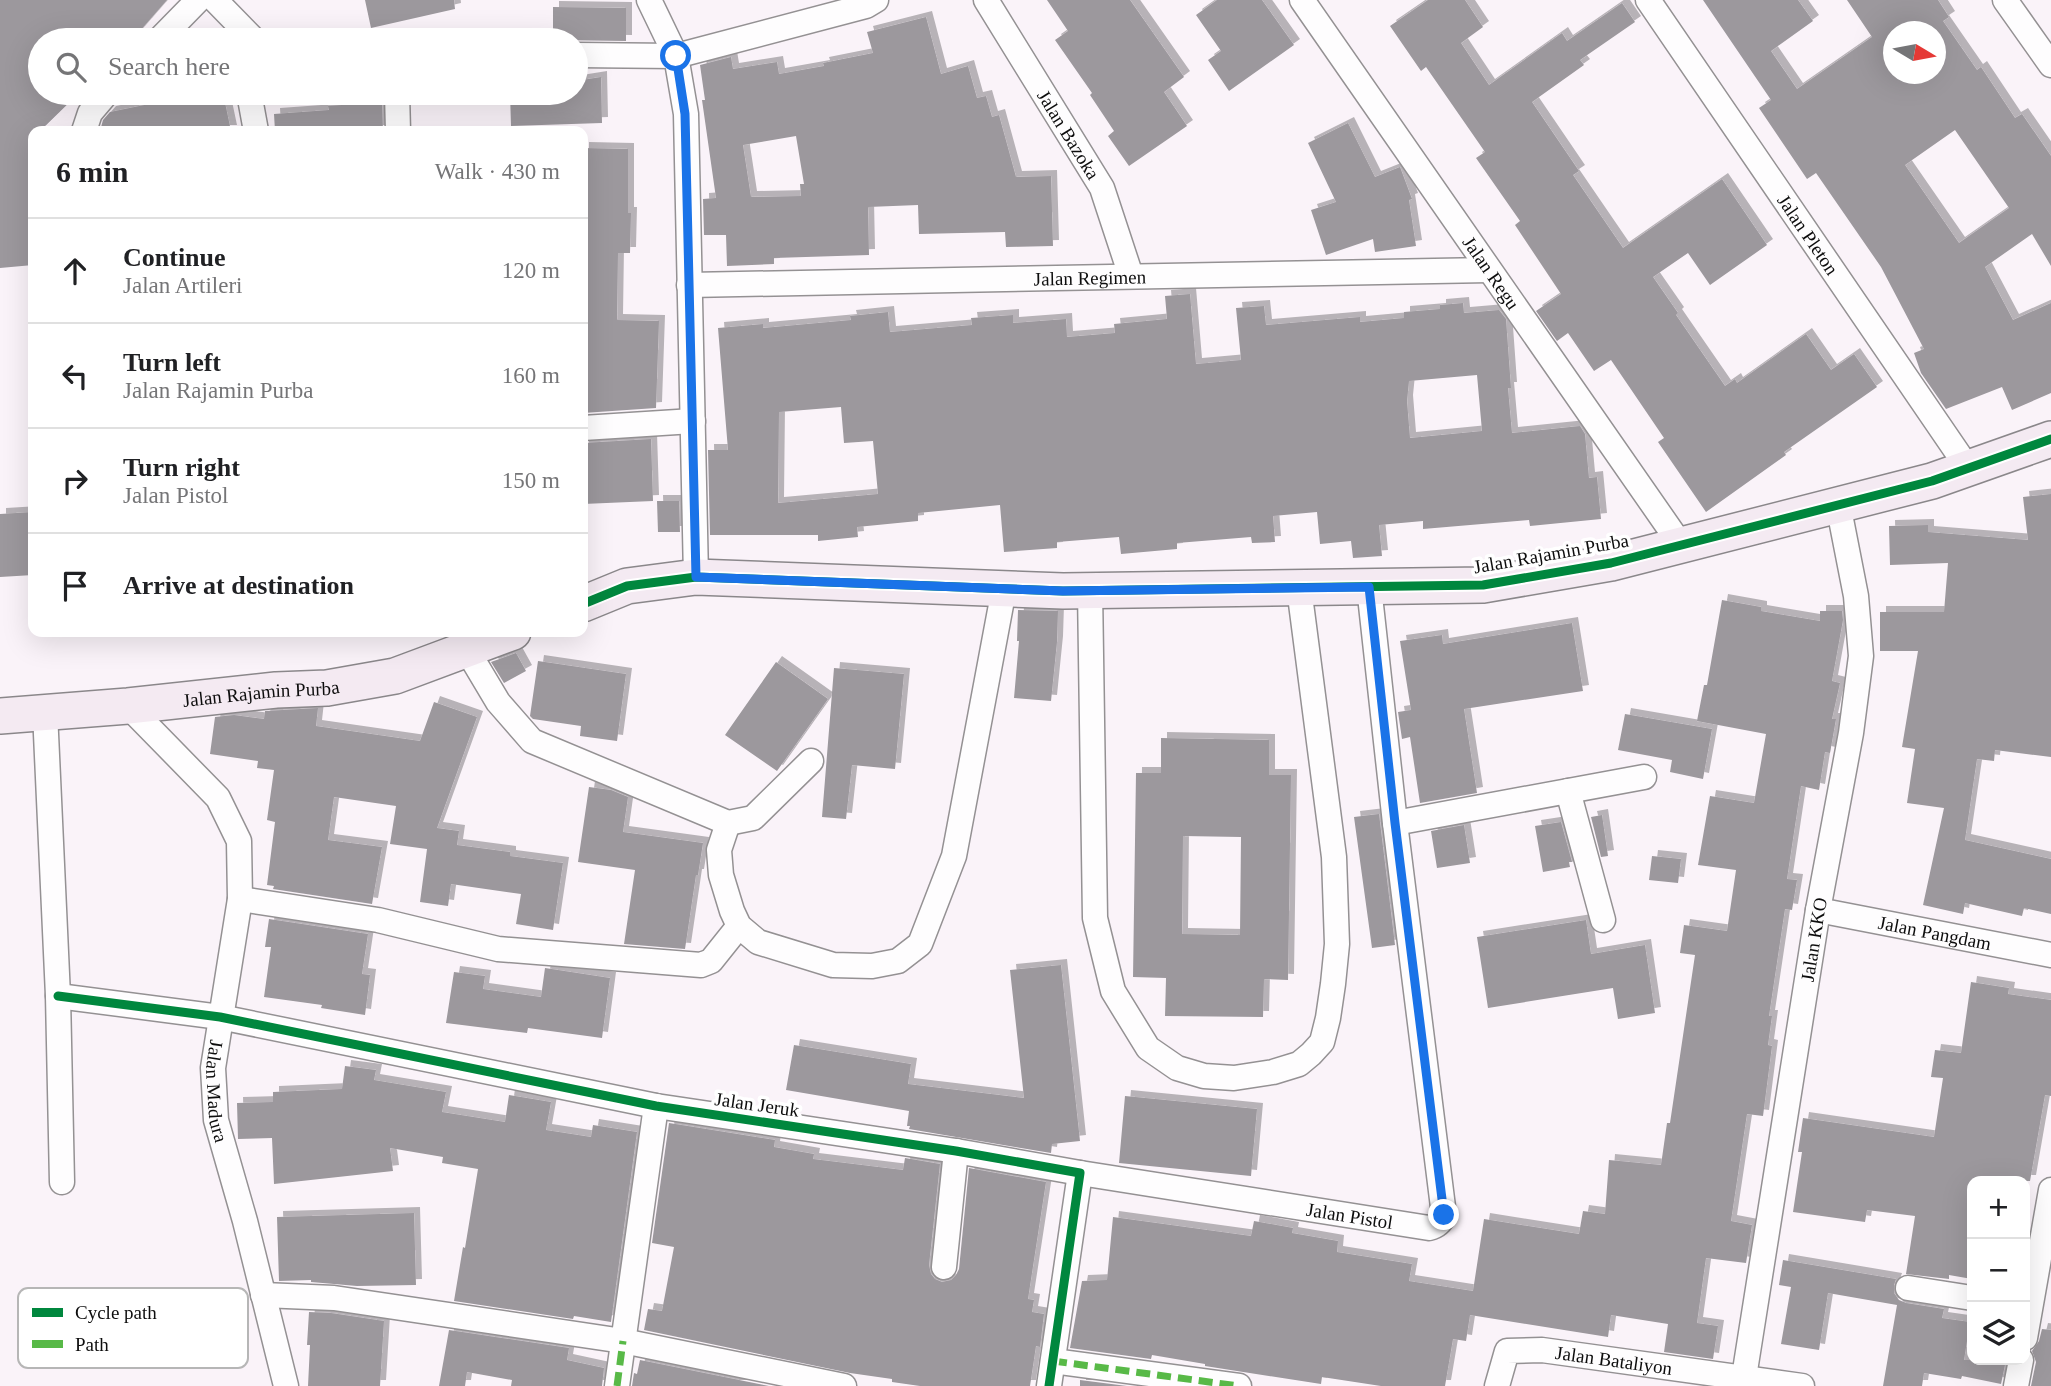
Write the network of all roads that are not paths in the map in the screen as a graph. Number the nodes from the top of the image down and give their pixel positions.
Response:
1 (198, 0) edge
2 (215, 0) edge
3 (649, 0) edge
4 (876, 0) edge
5 (986, 0) edge
6 (1302, 0) edge
7 (1648, 0) edge
8 (2005, 0) edge
9 (171, 28) edge
10 (237, 28) edge
11 (588, 55) edge
12 (676, 56) junction
13 (2051, 65) edge
14 (97, 105) edge
15 (251, 105) edge
16 (397, 105) edge
17 (86, 126) edge
18 (255, 126) edge
19 (398, 126) edge
20 (1489, 270) junction
21 (1131, 276) junction
22 (689, 285) junction
23 (693, 421) junction
24 (588, 428) edge
25 (2051, 439) edge
26 (1968, 468) junction
27 (1838, 505) junction
28 (1681, 545) junction
29 (696, 577) junction
30 (1369, 587) junction
31 (1299, 588) junction
32 (1004, 589) junction
33 (1090, 590) junction
34 (588, 602) edge
35 (500, 637) edge
36 (467, 650) junction
37 (128, 706) junction
38 (45, 712) junction
39 (0, 716) edge
40 (811, 761) dead end
41 (1644, 777) dead end
42 (1568, 791) junction
43 (728, 823) junction
44 (1395, 823) junction
45 (240, 899) junction
46 (1818, 910) junction
47 (1603, 920) dead end
48 (739, 926) junction
49 (2051, 955) edge
50 (58, 996) junction
51 (220, 1017) junction
52 (656, 1106) junction
53 (956, 1151) junction
54 (1080, 1173) junction
55 (62, 1182) dead end
56 (2051, 1190) edge
57 (944, 1267) dead end
58 (1908, 1288) dead end
59 (263, 1295) junction
60 (1967, 1297) edge
61 (2029, 1302) edge
62 (623, 1341) junction
63 (1053, 1360) junction
64 (2020, 1365) edge
65 (1744, 1377) junction
66 (286, 1386) edge
67 (617, 1386) edge
68 (844, 1386) edge
69 (1049, 1386) edge
70 (1239, 1386) edge
71 (1497, 1386) edge
72 (1802, 1386) edge
73 (2016, 1386) edge

1 - 9 street
2 - 10 street
3 - 12 street
4 - 12 street
5 - 21 street, Jalan Bazoka
6 - 20 street, Jalan Regu
7 - 26 street, Jalan Pleton
8 - 13 street
11 - 12 street
12 - 22 street
14 - 17 street
15 - 18 street
16 - 19 street
20 - 21 street, Jalan Regimen
20 - 28 street, Jalan Regu
21 - 22 street, Jalan Regimen
22 - 23 street
23 - 24 street
23 - 29 street
25 - 26 street, Jalan Rajamin Purba
26 - 27 street, Jalan Rajamin Purba
27 - 28 street, Jalan Rajamin Purba
27 - 46 street, Jalan KKO
28 - 30 street, Jalan Rajamin Purba
29 - 32 street, Jalan Rajamin Purba
29 - 34 street, Jalan Rajamin Purba
30 - 31 street, Jalan Rajamin Purba
30 - 44 street, Jalan Pistol
31 - 33 street, Jalan Rajamin Purba
31 - 33 street
32 - 33 street, Jalan Rajamin Purba
32 - 48 street
35 - 36 street, Jalan Rajamin Purba
36 - 37 street, Jalan Rajamin Purba
36 - 43 street
37 - 38 street, Jalan Rajamin Purba
37 - 45 street, Jalan Madura
38 - 39 street, Jalan Rajamin Purba
38 - 50 street
40 - 43 street
41 - 42 street
42 - 44 street
42 - 47 street
43 - 48 street
44 - 54 street, Jalan Pistol
45 - 48 street
45 - 51 street, Jalan Madura
46 - 49 street, Jalan Pangdam
46 - 65 street, Jalan KKO
50 - 51 street, Jalan Jeruk
50 - 55 street
51 - 52 street, Jalan Jeruk
51 - 59 street, Jalan Madura
52 - 53 street, Jalan Jeruk
52 - 62 street
53 - 54 street, Jalan Jeruk
53 - 57 street
54 - 63 street
56 - 61 street
58 - 60 street
59 - 62 street
59 - 66 street, Jalan Madura
62 - 67 street
62 - 68 street
63 - 69 street
63 - 70 street
64 - 73 street
65 - 71 street, Jalan Bataliyon
65 - 72 street, Jalan Bataliyon

